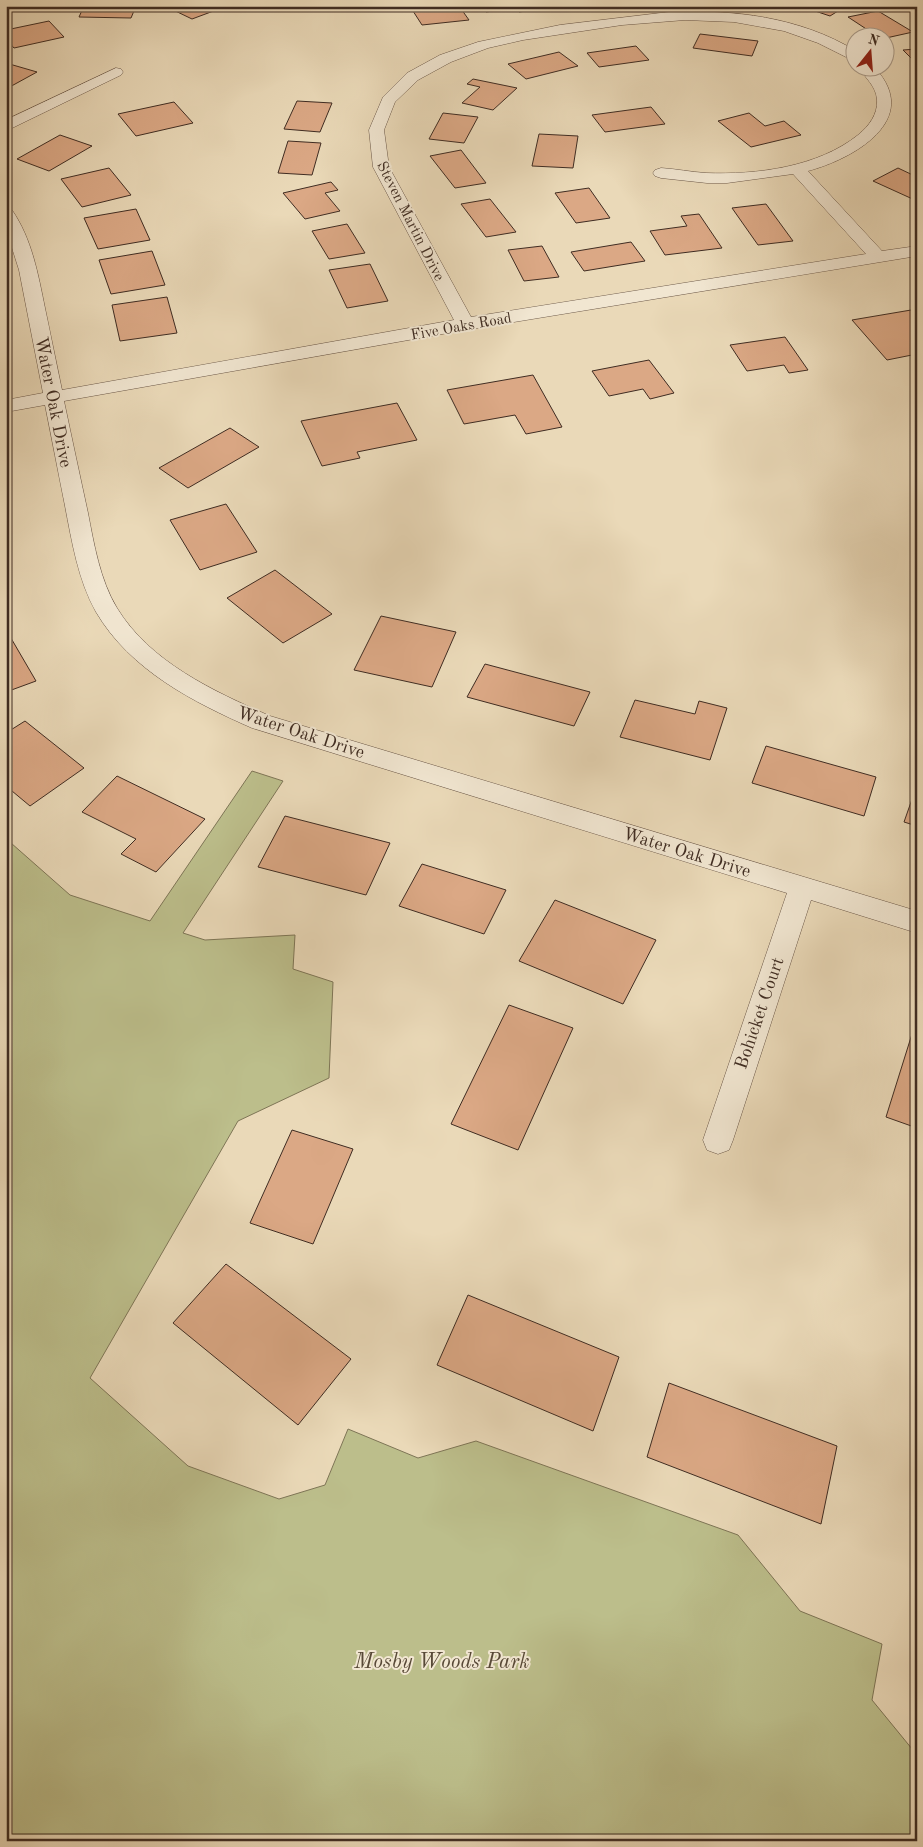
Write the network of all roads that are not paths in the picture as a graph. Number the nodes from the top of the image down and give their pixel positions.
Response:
1 (846, 53) edge
2 (116, 72) dead end
3 (876, 78) edge
4 (6, 126) edge
5 (797, 169) junction
6 (661, 173) dead end
7 (6, 214) edge
8 (917, 252) edge
9 (878, 258) junction
10 (464, 324) junction
11 (54, 399) junction
12 (6, 406) edge
13 (802, 887) junction
14 (917, 922) edge
15 (718, 1140) dead end

1 - 10 street, Steven Martin Drive
2 - 4 street
3 - 5 street
5 - 6 street
5 - 9 street
7 - 11 street, Water Oak Drive
8 - 9 street, Five Oaks Road
9 - 10 street, Five Oaks Road
10 - 11 street, Five Oaks Road
11 - 12 street, Five Oaks Road
11 - 13 street, Water Oak Drive
13 - 14 street, Water Oak Drive
13 - 15 street, Bohicket Court

